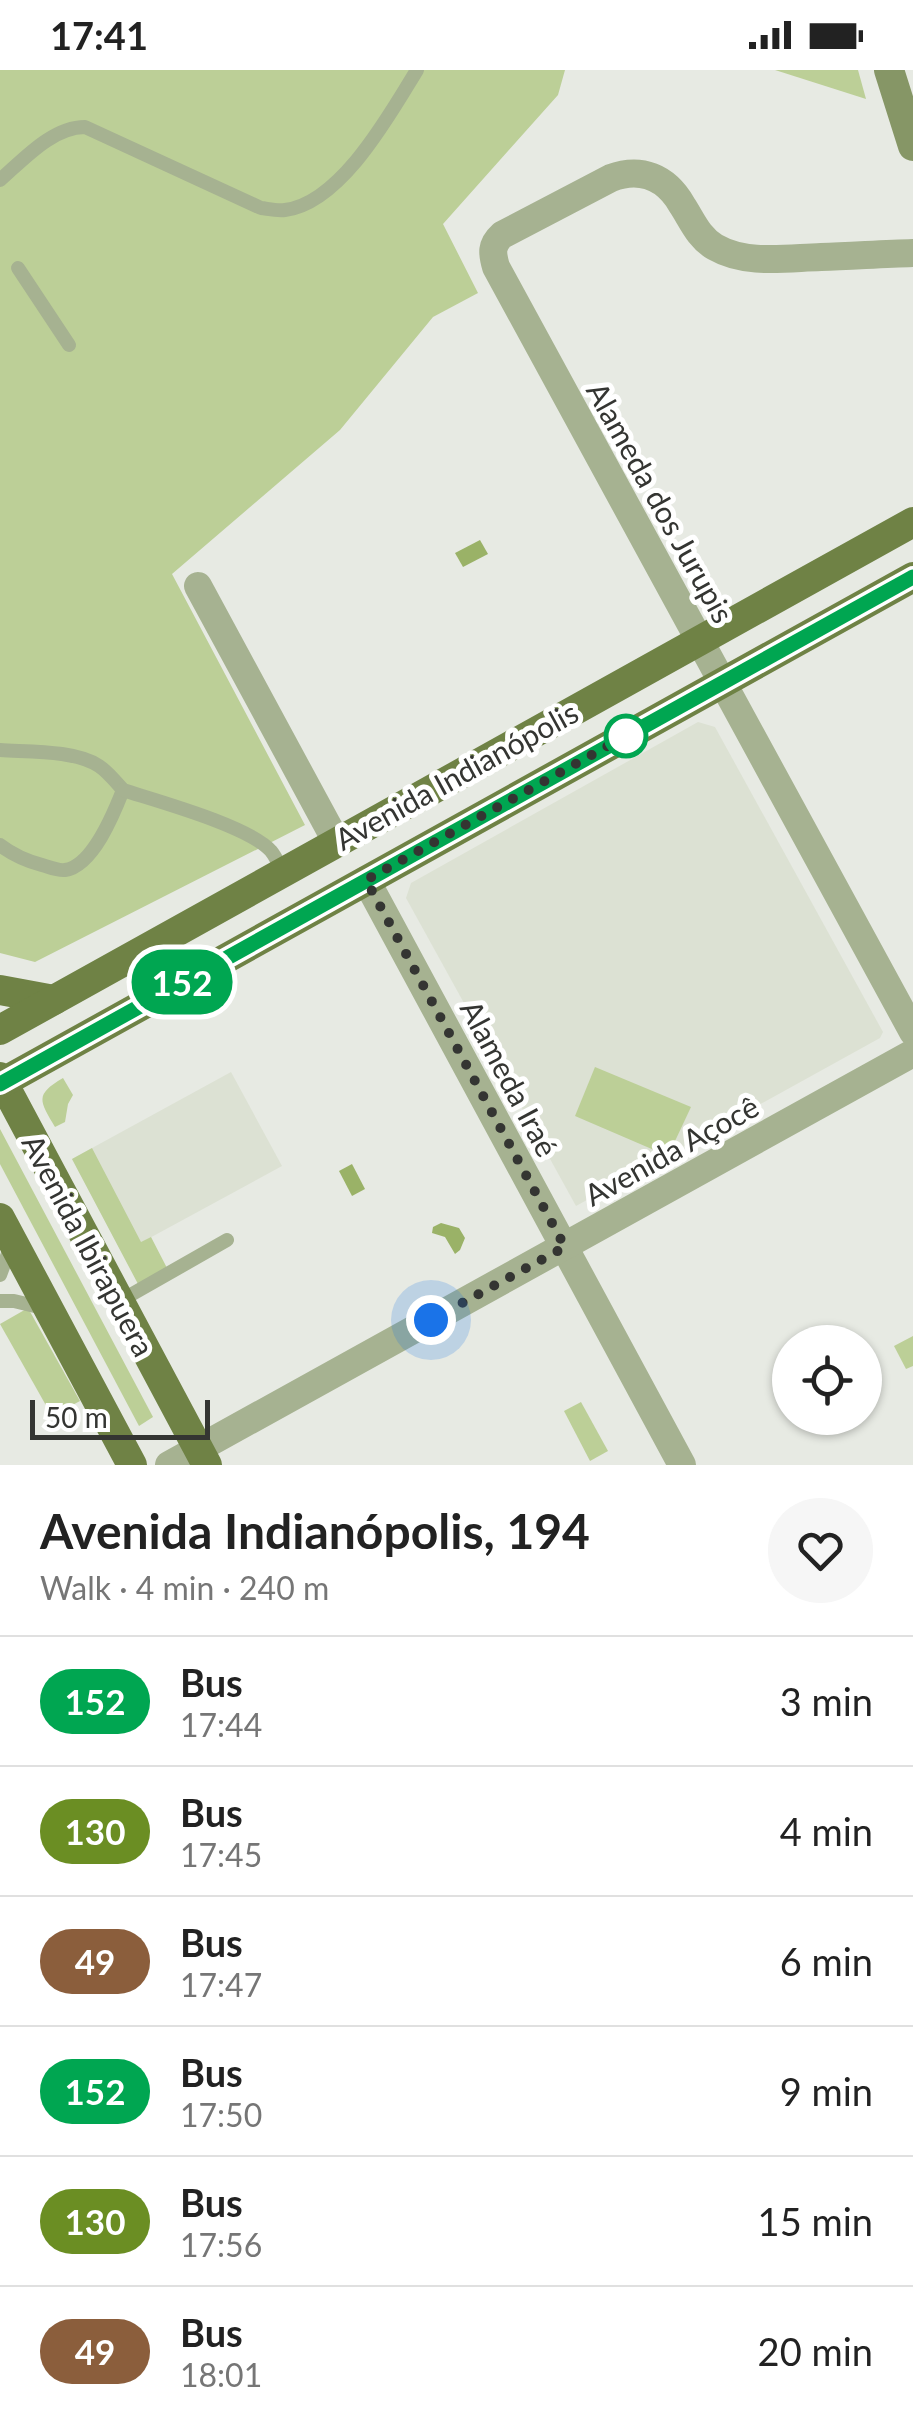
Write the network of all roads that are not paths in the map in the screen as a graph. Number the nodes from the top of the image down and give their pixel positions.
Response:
1 (416, 70) edge
2 (889, 70) edge
3 (913, 146) edge
4 (0, 180) edge
5 (913, 253) edge
6 (18, 268) dead end
7 (69, 346) dead end
8 (913, 522) edge
9 (913, 577) edge
10 (198, 586) dead end
11 (700, 640) junction
12 (723, 683) junction
13 (0, 750) edge
14 (122, 790) junction
15 (336, 842) junction
16 (0, 844) edge
17 (282, 872) junction
18 (366, 880) junction
19 (0, 990) edge
20 (54, 1000) junction
21 (0, 1030) edge
22 (913, 1032) edge
23 (913, 1053) edge
24 (1, 1081) edge
25 (6, 1230) edge
26 (228, 1240) dead end
27 (565, 1247) junction
28 (0, 1275) edge
29 (1, 1298) edge
30 (120, 1302) junction
31 (48, 1310) junction
32 (203, 1457) edge
33 (132, 1465) edge
34 (169, 1465) edge
35 (682, 1465) edge

1 - 4 lane
2 - 3 street
5 - 11 street, Alameda dos Jurupis
6 - 7 lane
8 - 11 main road, Avenida Indianópolis
9 - 12 main road, Avenida Indianópolis
10 - 15 street
11 - 12 street, Alameda dos Jurupis
11 - 15 main road, Avenida Indianópolis
12 - 18 main road, Avenida Indianópolis
12 - 22 street, Alameda dos Jurupis
13 - 14 lane
14 - 16 lane
14 - 17 lane
15 - 17 main road, Avenida Indianópolis
17 - 20 main road, Avenida Indianópolis
18 - 24 main road, Avenida Indianópolis
18 - 27 street, Alameda Iraé
19 - 20 main road
20 - 21 main road, Avenida Indianópolis
23 - 27 street, Avenida Açocê
24 - 30 main road, Avenida Ibirapuera
25 - 28 lane
25 - 31 main road
26 - 30 lane
27 - 32 street, Avenida Açocê
27 - 35 street, Alameda Iraé
29 - 31 lane
30 - 32 main road, Avenida Ibirapuera
31 - 33 main road
32 - 34 street, Avenida Açocê

